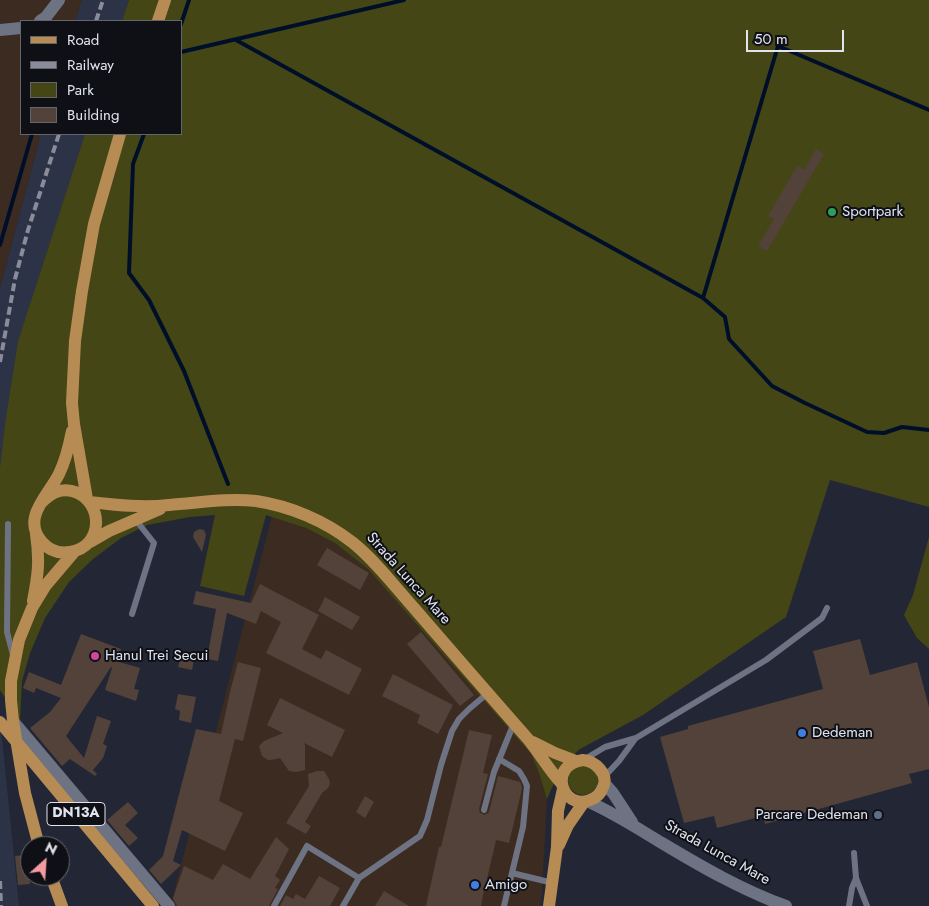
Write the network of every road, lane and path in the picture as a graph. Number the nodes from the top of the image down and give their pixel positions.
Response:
1 (59, 0) edge
2 (165, 0) edge
3 (42, 20) edge
4 (158, 20) edge
5 (20, 28) edge
6 (0, 30) edge
7 (120, 135) edge
8 (74, 424) junction
9 (89, 501) junction
10 (41, 502) junction
11 (169, 505) junction
12 (135, 519) junction
13 (8, 524) dead end
14 (36, 532) junction
15 (88, 544) junction
16 (74, 552) junction
17 (32, 608) junction
18 (827, 608) dead end
19 (132, 614) dead end
20 (14, 661) junction
21 (488, 693) junction
22 (6, 721) edge
23 (514, 723) junction
24 (636, 738) junction
25 (528, 739) junction
26 (499, 759) junction
27 (580, 760) junction
28 (604, 780) junction
29 (563, 786) junction
30 (586, 802) junction
31 (484, 810) dead end
32 (633, 824) junction
33 (36, 836) edge
34 (558, 847) junction
35 (854, 853) dead end
36 (512, 873) junction
37 (359, 878) junction
38 (856, 878) junction
39 (553, 883) junction
40 (54, 886) edge
41 (62, 906) edge
42 (153, 906) edge
43 (169, 906) edge
44 (274, 906) edge
45 (343, 906) edge
46 (504, 906) edge
47 (549, 906) edge
48 (786, 906) edge
49 (849, 906) edge
50 (867, 906) edge

1 - 3 street
2 - 4 main road
5 - 6 street
7 - 8 main road
8 - 9 main road
8 - 10 main road
9 - 10 main road
9 - 11 main road, Strada Lunca Mare
9 - 15 main road
10 - 14 main road
11 - 12 main road, Strada Lunca Mare
11 - 21 main road, Strada Lunca Mare
12 - 15 main road, Strada Lunca Mare
12 - 19 lane
13 - 20 lane
14 - 16 main road
14 - 17 main road
15 - 16 main road
16 - 17 main road
17 - 20 main road
18 - 24 lane
20 - 22 main road
21 - 23 main road, Strada Lunca Mare
21 - 37 lane
22 - 33 main road
22 - 42 main road, DN13A
22 - 43 street
23 - 25 main road, Strada Lunca Mare
23 - 26 lane
24 - 27 lane
24 - 28 lane
25 - 27 main road, Strada Lunca Mare
25 - 29 main road, Strada Lunca Mare
26 - 31 lane
26 - 36 lane
27 - 28 main road
27 - 29 main road
28 - 30 main road
28 - 32 street, Strada Lunca Mare
29 - 30 main road
29 - 34 main road
30 - 32 street, Strada Lunca Mare
30 - 34 main road
32 - 48 street, Strada Lunca Mare
34 - 39 main road
35 - 38 lane
36 - 39 lane
36 - 46 lane
37 - 44 lane
37 - 45 lane
38 - 49 lane
38 - 50 lane
39 - 47 main road
40 - 41 main road

